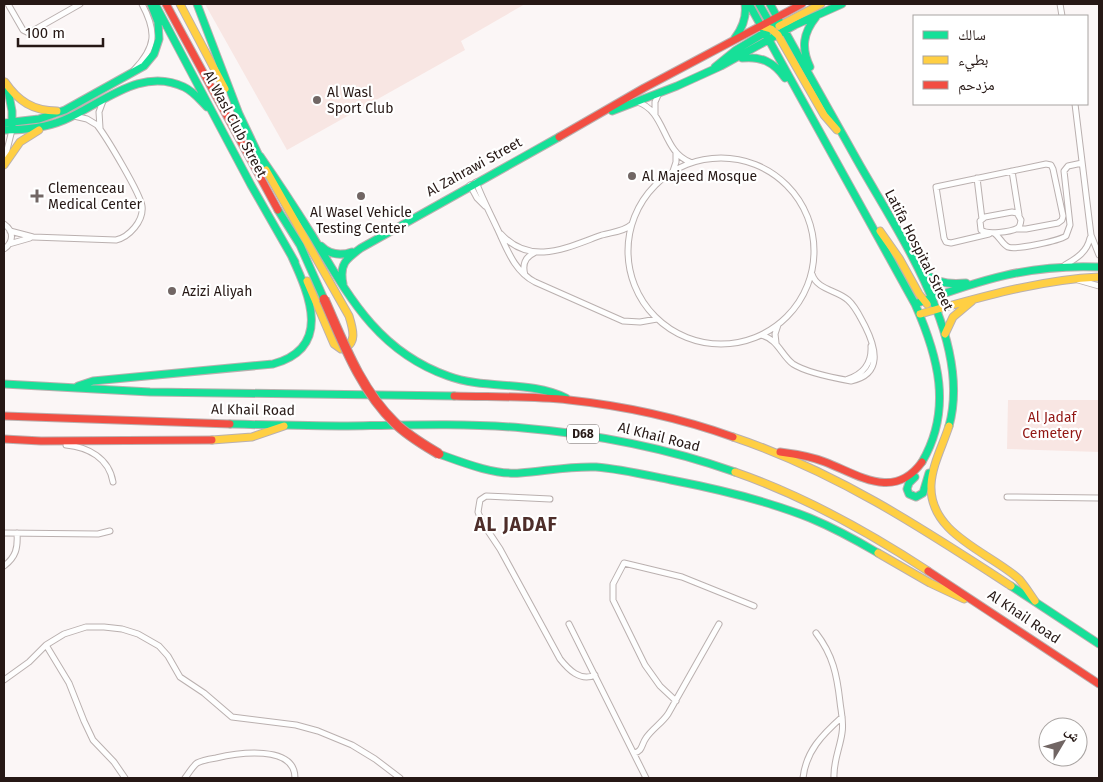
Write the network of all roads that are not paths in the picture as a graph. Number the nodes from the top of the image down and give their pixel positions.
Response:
1 (8, 4) edge
2 (80, 4) edge
3 (142, 4) edge
4 (155, 4) edge
5 (166, 4) edge
6 (180, 4) edge
7 (197, 4) edge
8 (745, 4) edge
9 (749, 4) edge
10 (759, 4) edge
11 (770, 4) edge
12 (802, 4) edge
13 (842, 4) edge
14 (822, 8) edge
15 (774, 28) junction
16 (729, 44) junction
17 (736, 59) junction
18 (711, 71) junction
19 (128, 76) junction
20 (4, 80) edge
21 (814, 84) junction
22 (659, 93) junction
23 (798, 93) junction
24 (232, 97) junction
25 (103, 101) junction
26 (636, 101) junction
27 (1075, 105) edge
28 (65, 110) junction
29 (213, 113) junction
30 (602, 113) junction
31 (656, 115) junction
32 (73, 116) junction
33 (48, 125) junction
34 (8, 126) edge
35 (101, 130) junction
36 (843, 135) junction
37 (676, 152) junction
38 (260, 156) junction
39 (691, 162) junction
40 (1082, 163) junction
41 (4, 165) edge
42 (673, 170) junction
43 (1012, 171) junction
44 (977, 178) junction
45 (473, 184) junction
46 (1019, 215) junction
47 (982, 219) junction
48 (4, 224) edge
49 (631, 225) junction
50 (308, 228) junction
51 (1016, 229) junction
52 (498, 230) junction
53 (10, 231) junction
54 (1006, 231) junction
55 (992, 233) junction
56 (1091, 235) junction
57 (33, 237) junction
58 (1003, 243) junction
59 (9, 244) junction
60 (361, 248) junction
61 (4, 249) edge
62 (534, 252) junction
63 (1099, 255) edge
64 (292, 257) junction
65 (913, 262) junction
66 (1099, 266) edge
67 (1062, 267) junction
68 (812, 271) junction
69 (526, 276) junction
70 (1099, 277) edge
71 (1076, 278) junction
72 (977, 283) junction
73 (821, 286) junction
74 (1099, 286) edge
75 (805, 291) junction
76 (348, 296) junction
77 (978, 297) junction
78 (923, 301) junction
79 (935, 309) junction
80 (920, 314) junction
81 (657, 319) junction
82 (778, 325) junction
83 (761, 335) junction
84 (945, 335) junction
85 (776, 343) junction
86 (4, 384) edge
87 (73, 388) junction
88 (568, 400) junction
89 (4, 416) edge
90 (287, 424) junction
91 (4, 439) edge
92 (41, 441) junction
93 (775, 452) junction
94 (929, 453) junction
95 (939, 455) junction
96 (113, 482) dead end
97 (1007, 497) dead end
98 (1099, 498) edge
99 (550, 499) dead end
100 (110, 531) dead end
101 (4, 533) edge
102 (17, 533) junction
103 (4, 566) edge
104 (1036, 603) junction
105 (979, 604) junction
106 (754, 606) dead end
107 (569, 624) dead end
108 (720, 624) dead end
109 (816, 633) dead end
110 (1099, 644) edge
111 (46, 646) junction
112 (595, 675) junction
113 (4, 680) edge
114 (1099, 684) edge
115 (676, 701) junction
116 (842, 717) junction
117 (634, 753) junction
118 (126, 778) edge
119 (185, 778) edge
120 (295, 778) edge
121 (400, 778) edge
122 (646, 778) edge
123 (803, 778) edge
124 (834, 778) edge

1 - 2 street
3 - 19 street
4 - 19 main road
4 - 29 main road, Al Wasl Club Street
5 - 105 main road, bridge
6 - 24 main road, Al Wasl Club Street
7 - 24 main road, Al Wasl Club Street
8 - 16 main road
9 - 15 main road, Latifa Hospital Street
10 - 15 main road
11 - 15 main road, Latifa Hospital Street
12 - 15 main road, Al Zahrawi Street
13 - 14 main road, Al Zahrawi Street
14 - 15 main road, Al Zahrawi Street
14 - 21 main road
15 - 16 main road, Al Zahrawi Street
15 - 17 main road, Al Zahrawi Street
15 - 18 main road
15 - 21 main road, Latifa Hospital Street
15 - 23 main road, Latifa Hospital Street
15 - 36 main road
16 - 30 main road, Al Zahrawi Street
17 - 18 main road, Al Zahrawi Street
17 - 23 main road
18 - 22 main road, Al Zahrawi Street
19 - 28 main road
20 - 28 main road
20 - 34 main road
21 - 36 main road, Latifa Hospital Street
22 - 26 main road, Al Zahrawi Street
22 - 31 street
23 - 78 main road, Latifa Hospital Street
24 - 38 main road, Al Wasl Club Street
25 - 29 main road
25 - 32 main road
25 - 35 street
26 - 30 main road, Al Zahrawi Street
26 - 31 street
27 - 40 street
28 - 34 main road
29 - 64 main road, Al Wasl Club Street
30 - 45 main road, Al Zahrawi Street
31 - 37 street
32 - 33 main road
32 - 35 street
33 - 34 main road
33 - 41 main road
34 - 41 street
35 - 57 street
36 - 65 main road, Latifa Hospital Street
37 - 39 street
37 - 42 street
38 - 50 main road
38 - 64 main road
39 - 42 street
39 - 68 street
40 - 56 street
40 - 58 street
42 - 49 street
43 - 44 street
43 - 46 street
43 - 51 street
44 - 47 street
44 - 55 street
45 - 52 street
45 - 60 main road, Al Zahrawi Street
46 - 47 street
46 - 51 street
47 - 55 street
48 - 53 street
49 - 62 street
49 - 81 street
50 - 60 main road, Al Zahrawi Street
50 - 76 main road
51 - 54 street
52 - 62 street
52 - 69 street
53 - 57 street
53 - 59 street
54 - 55 street
54 - 58 street
55 - 58 street
56 - 63 street
56 - 67 street
57 - 59 street
59 - 61 street
60 - 76 main road, Al Zahrawi Street
62 - 69 street
64 - 87 main road
65 - 72 main road
65 - 78 main road, Latifa Hospital Street
66 - 67 main road
67 - 72 main road
68 - 73 street
68 - 75 street
69 - 81 street
70 - 71 main road
71 - 74 street
71 - 77 main road
72 - 78 main road
73 - 75 street
73 - 85 street
75 - 82 street
76 - 88 main road
77 - 79 main road
77 - 84 main road
78 - 79 main road, Latifa Hospital Street
78 - 80 main road, Latifa Hospital Street
79 - 80 main road
79 - 84 main road, Latifa Hospital Street
80 - 94 main road, Latifa Hospital Street
81 - 83 street
82 - 83 street
82 - 85 street
83 - 85 street
84 - 95 main road, Latifa Hospital Street
86 - 87 main road, Al Khail Road / D68
87 - 88 main road, Al Khail Road / D68
88 - 93 main road, Al Khail Road / D68
89 - 90 main road, Al Khail Road / D68
90 - 92 main road
90 - 105 main road, Al Khail Road / D68
91 - 92 main road
92 - 96 street
93 - 94 main road, Latifa Hospital Street
93 - 104 main road, Al Khail Road / D68
94 - 95 main road
95 - 104 main road, Latifa Hospital Street
97 - 98 street
99 - 112 street
100 - 102 street
101 - 102 street
102 - 103 street
104 - 110 main road, Al Khail Road / D68
105 - 114 main road, Al Khail Road / D68
106 - 115 street
107 - 112 street
108 - 115 street
109 - 116 street
111 - 113 street
111 - 118 street
111 - 121 street
112 - 117 street
115 - 117 street
116 - 123 street
116 - 124 street
117 - 122 street
119 - 120 street

